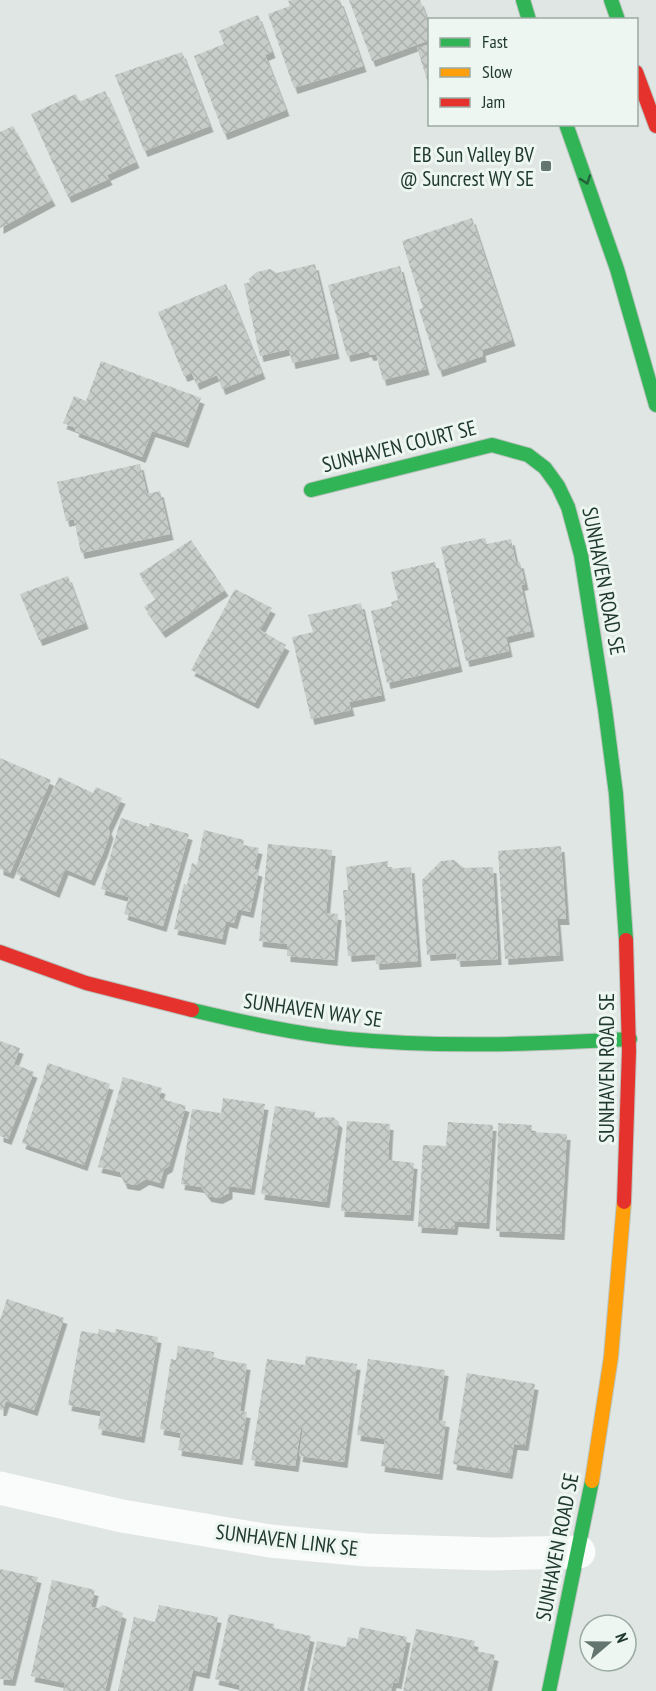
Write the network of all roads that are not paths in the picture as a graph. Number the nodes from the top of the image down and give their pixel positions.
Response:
1 (523, 0) edge
2 (611, 0) edge
3 (529, 18) edge
4 (617, 18) edge
5 (638, 77) edge
6 (567, 126) edge
7 (656, 126) edge
8 (656, 405) edge
9 (531, 457) joint
10 (311, 490) dead end
11 (0, 952) edge
12 (630, 1039) junction
13 (0, 1488) edge
14 (579, 1552) junction
15 (549, 1691) edge

1 - 3 street
2 - 4 street
5 - 7 street
6 -> 8 street
9 - 10 street, SUNHAVEN COURT SE
9 - 12 street, SUNHAVEN ROAD SE
11 - 12 street, SUNHAVEN WAY SE
12 - 14 street, SUNHAVEN ROAD SE
13 - 14 street, SUNHAVEN LINK SE
14 - 15 street, SUNHAVEN ROAD SE

